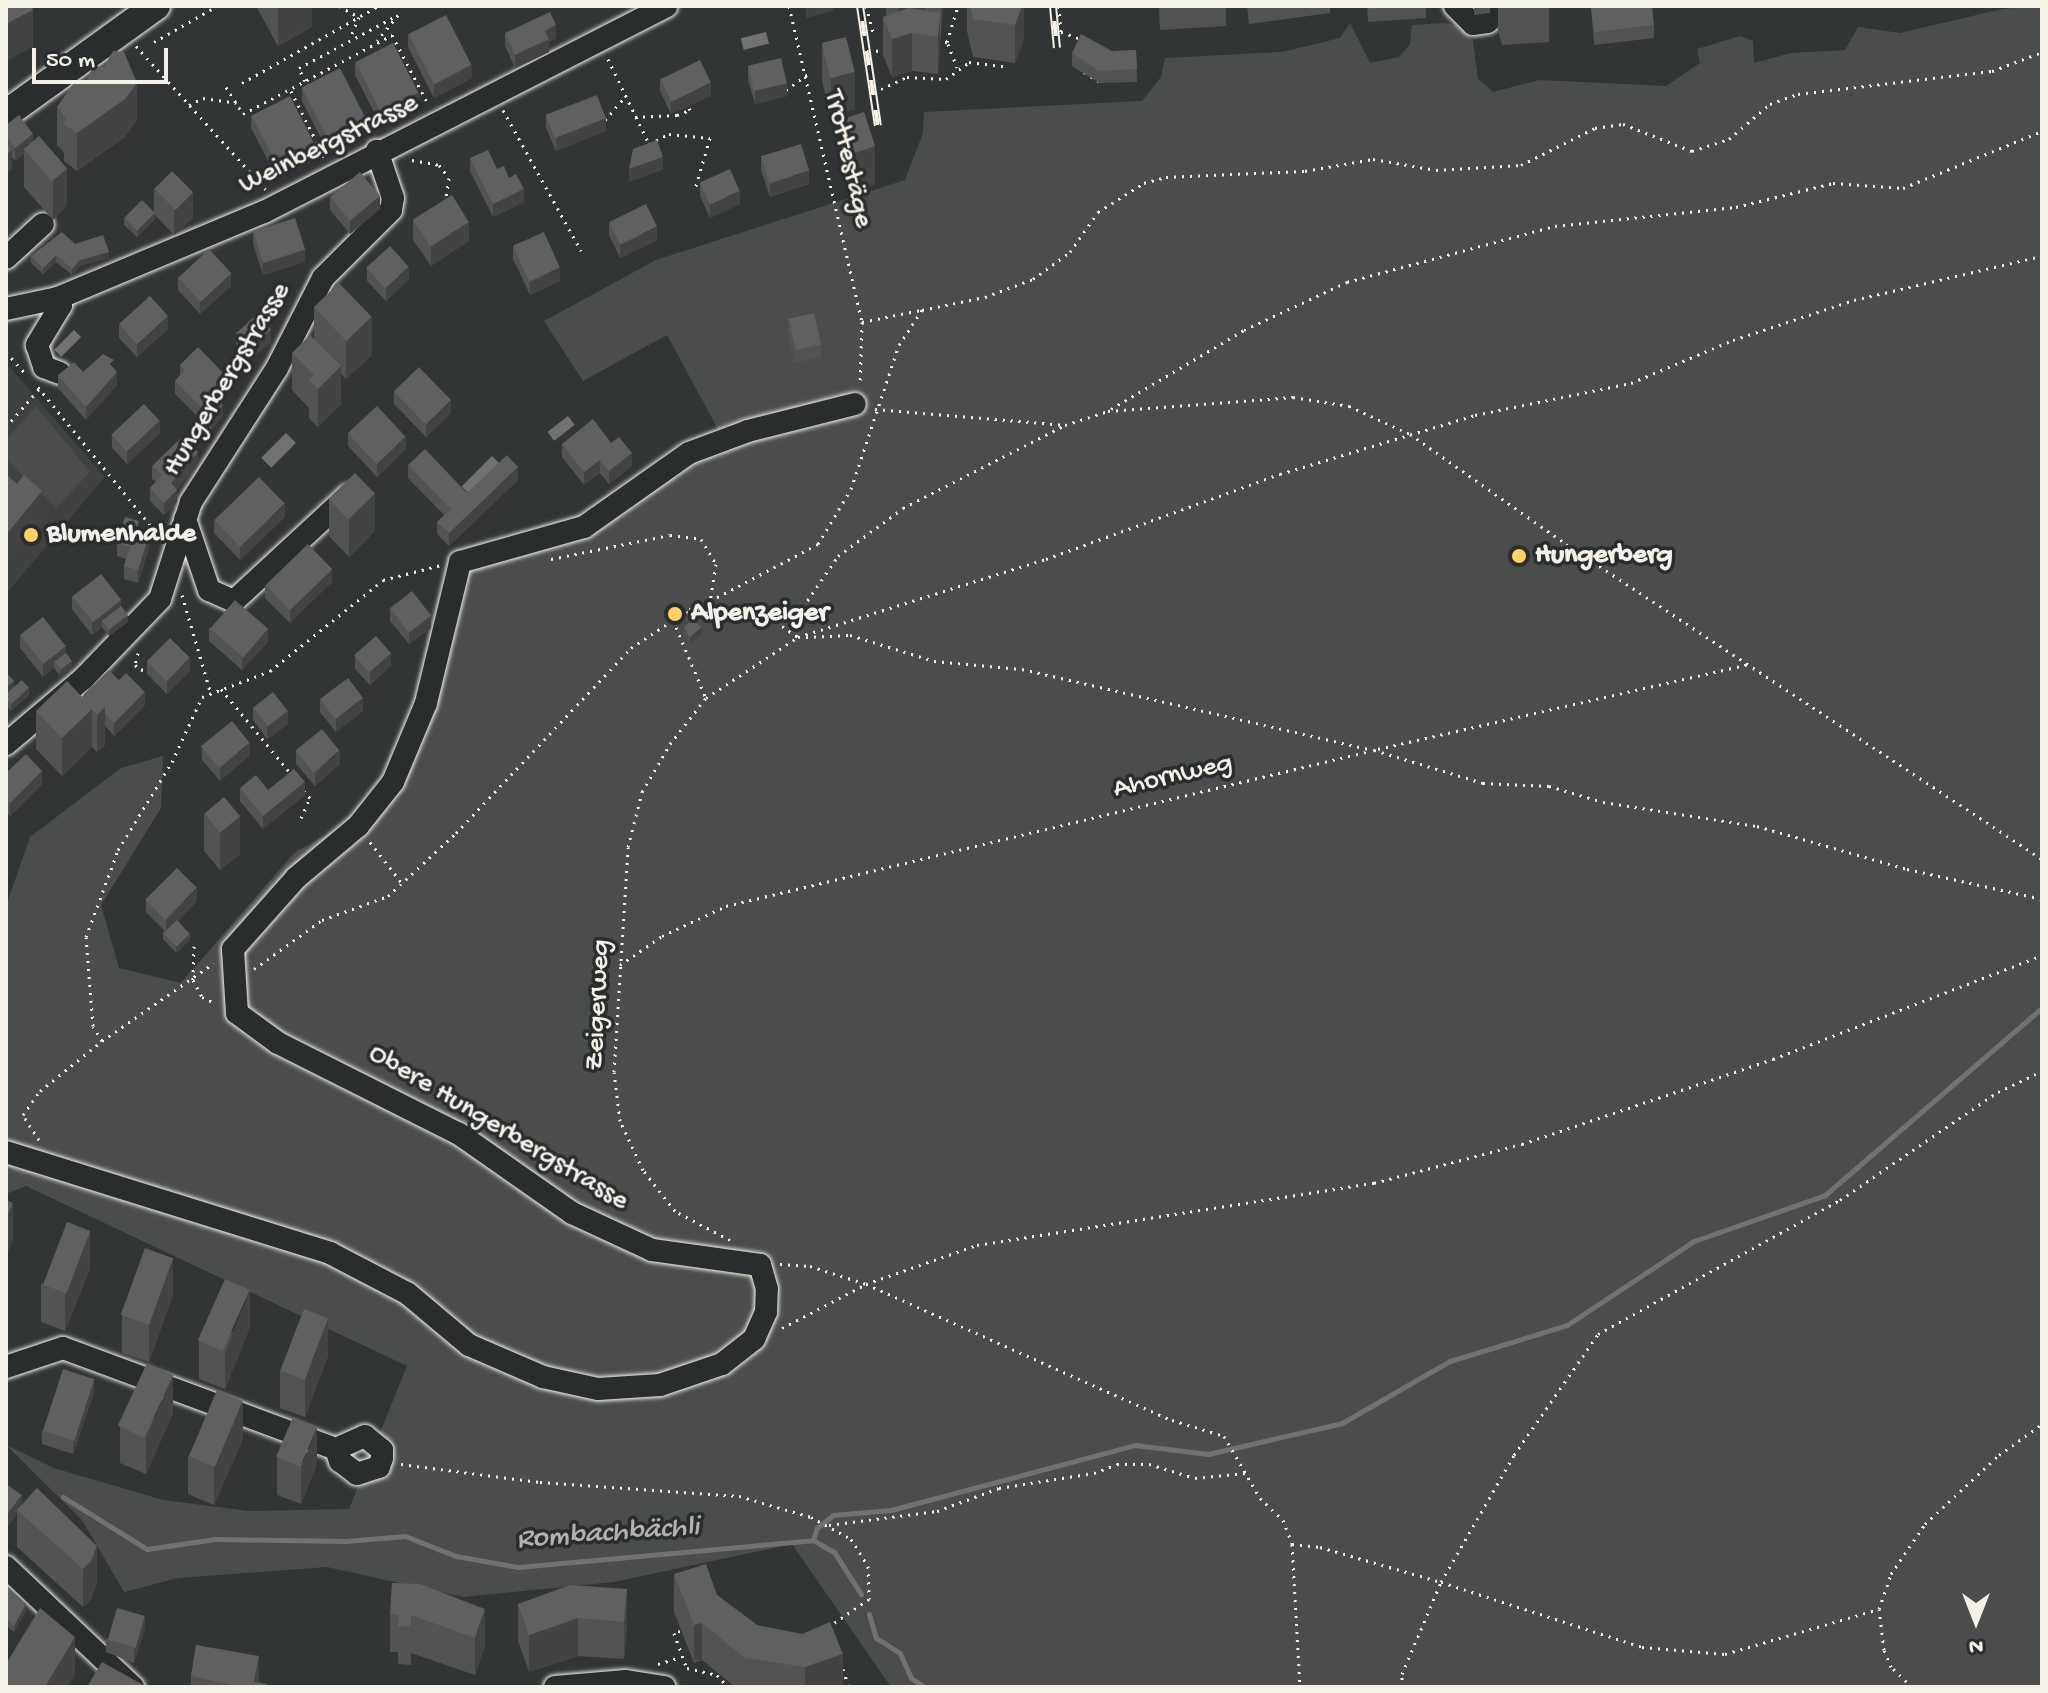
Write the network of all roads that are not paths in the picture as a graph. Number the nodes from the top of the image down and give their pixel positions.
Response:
1 (156, 6) edge
2 (666, 6) edge
3 (1455, 6) edge
4 (1509, 6) edge
5 (6, 114) edge
6 (379, 158) junction
7 (43, 224) dead end
8 (6, 258) edge
9 (58, 298) junction
10 (6, 309) edge
11 (60, 373) edge
12 (855, 404) road end
13 (349, 495) edge
14 (185, 519) junction
15 (6, 744) edge
16 (6, 1152) edge
17 (6, 1367) edge
18 (382, 1458) road end
19 (6, 1567) edge
20 (133, 1687) edge
21 (555, 1687) edge
22 (665, 1687) edge

1 - 5 main road
2 - 6 street, Weinbergstrasse
3 - 4 street
6 - 9 street, Weinbergstrasse
6 - 14 street, Hungerbergstrasse
7 - 8 street
9 - 10 street, Weinbergstrasse
9 - 11 street
12 - 16 street, Obere Hungerbergstrasse
13 - 14 street
14 - 15 street, Hungerbergstrasse
17 - 18 street
19 - 20 street
21 - 22 street

